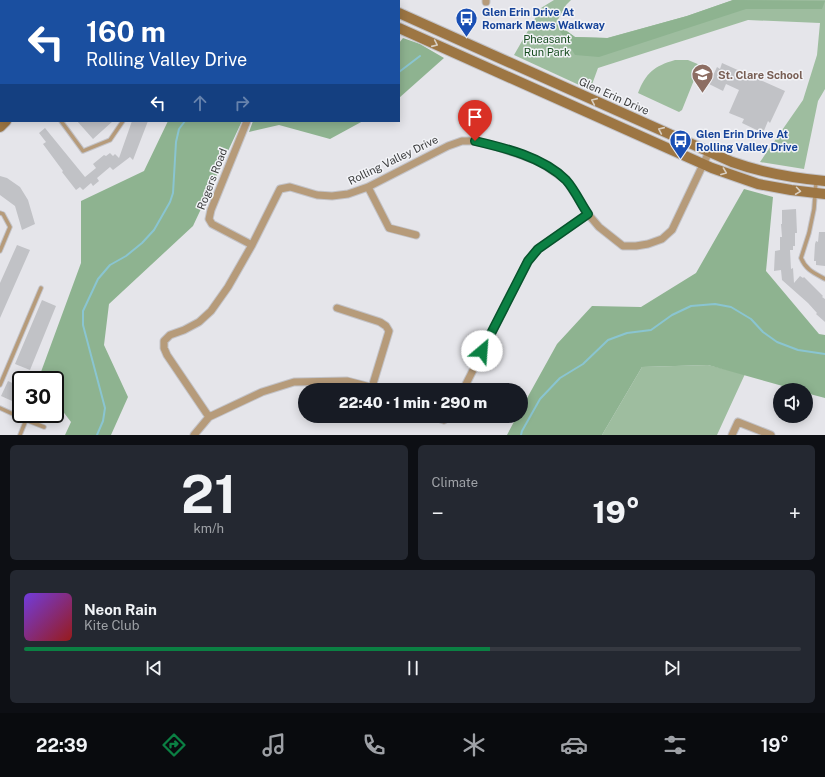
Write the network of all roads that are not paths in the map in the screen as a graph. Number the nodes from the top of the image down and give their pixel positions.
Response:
1 (400, 13) edge
2 (400, 28) edge
3 (62, 122) edge
4 (122, 122) edge
5 (247, 122) edge
6 (709, 152) junction
7 (703, 164) junction
8 (821, 181) edge
9 (368, 187) junction
10 (820, 194) edge
11 (0, 213) edge
12 (588, 214) junction
13 (416, 235) dead end
14 (252, 245) junction
15 (0, 251) edge
16 (825, 278) edge
17 (41, 288) dead end
18 (337, 308) dead end
19 (355, 383) edge
20 (373, 383) edge
21 (467, 383) edge
22 (0, 385) edge
23 (0, 408) edge
24 (12, 414) edge
25 (210, 417) junction
26 (25, 423) edge
27 (34, 423) edge
28 (44, 427) dead end
29 (20, 435) edge
30 (194, 435) edge
31 (732, 435) edge
32 (771, 435) edge

6 -> 1 street, Glen Erin Drive
2 -> 7 street
3 - 4 lane
5 - 14 street, Rogers Road
6 - 7 street, Rolling Valley Drive
6 - 8 street, Glen Erin Drive
7 -> 10 street
7 - 12 street, Rolling Valley Drive
8 - 10 lane
9 - 12 street, Rolling Valley Drive
9 - 13 street
9 - 14 street, Rolling Valley Drive
10 - 16 lane
11 - 15 lane
12 - 21 street
14 - 25 street, Rolling Valley Drive
17 - 22 lane
18 - 20 street
19 - 25 street
23 - 24 lane
25 - 30 street
26 - 29 lane
27 - 28 lane
31 - 32 street

